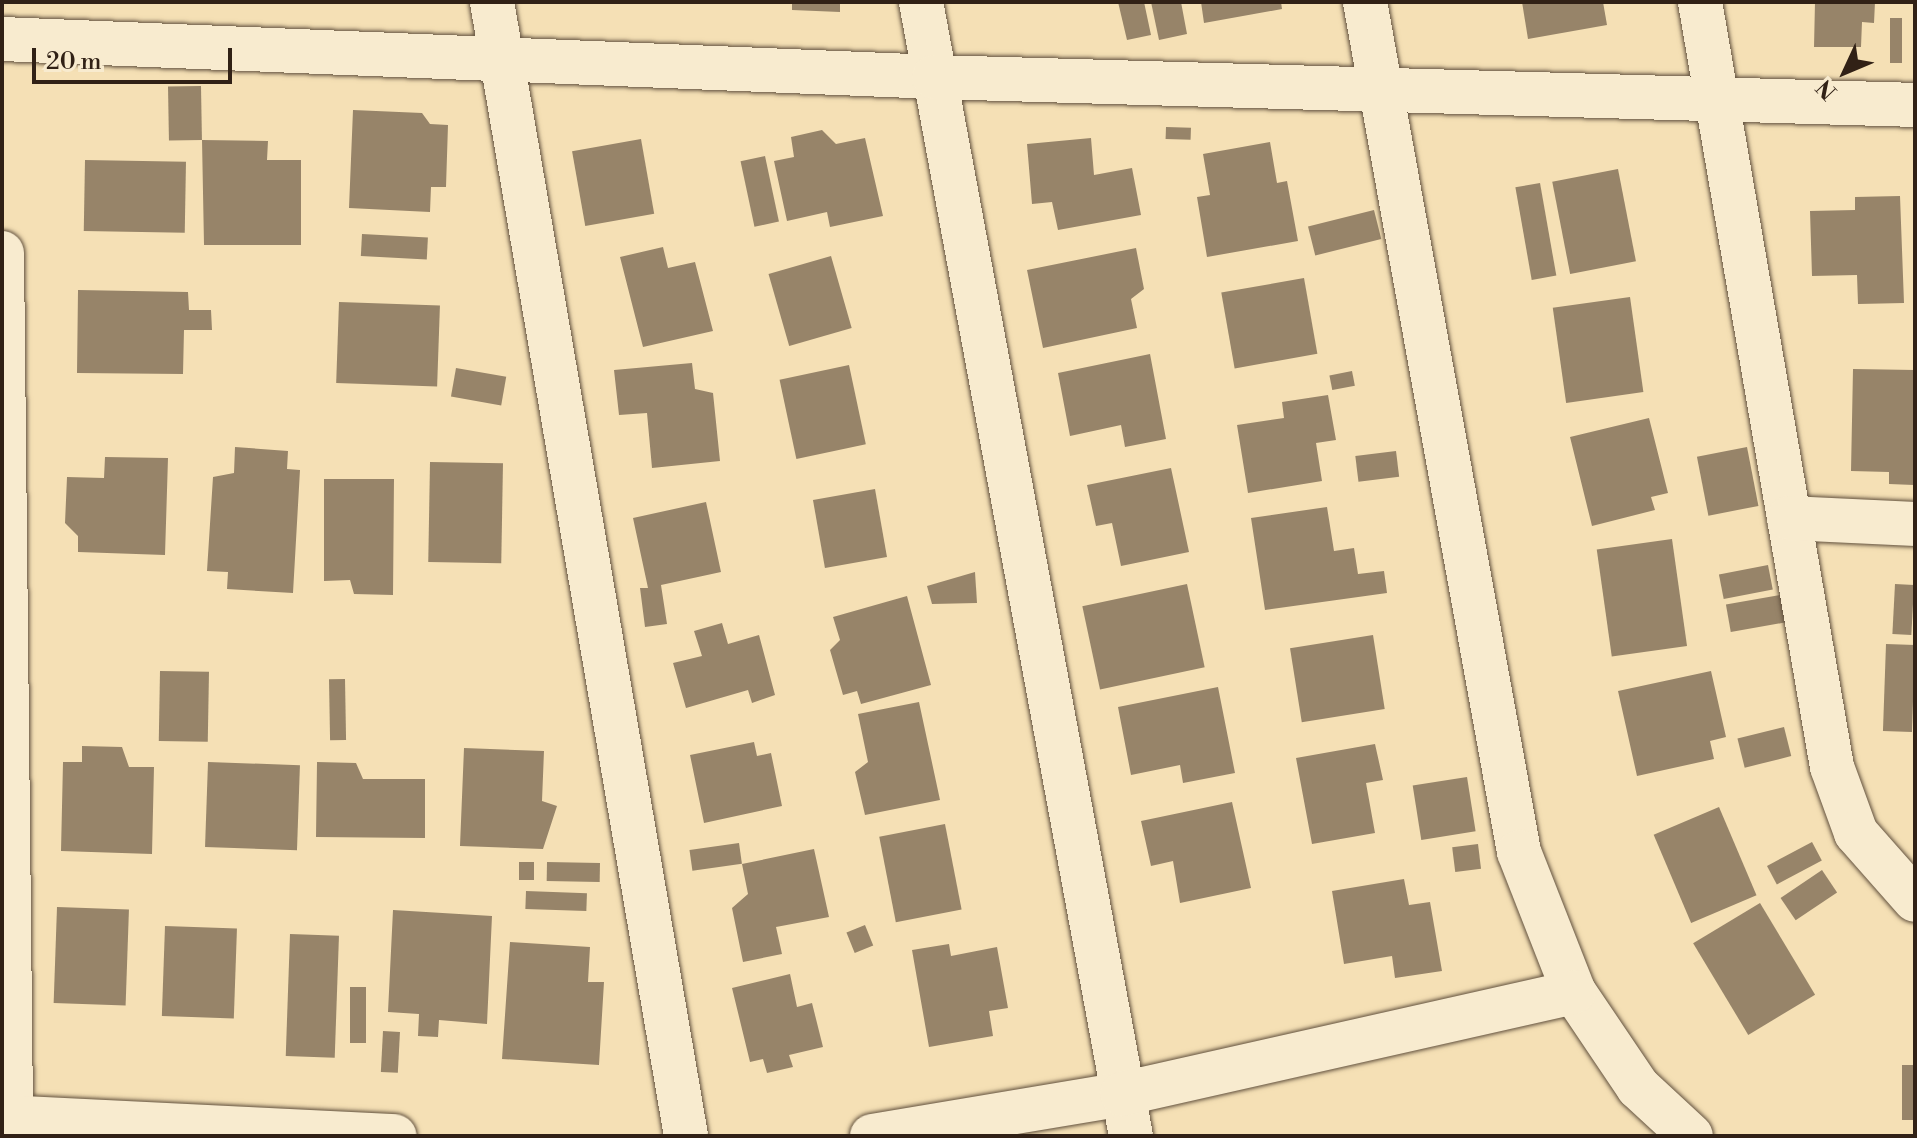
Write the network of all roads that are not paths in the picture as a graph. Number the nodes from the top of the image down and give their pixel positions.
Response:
1 (492, 2) edge
2 (921, 2) edge
3 (1365, 2) edge
4 (1700, 2) edge
5 (2, 39) edge
6 (502, 58) junction
7 (934, 77) junction
8 (1381, 89) junction
9 (1716, 98) junction
10 (1915, 105) edge
11 (2, 253) edge
12 (1789, 518) junction
13 (1915, 524) edge
14 (1915, 900) edge
15 (1574, 992) junction
16 (1122, 1094) junction
17 (6, 1118) edge
18 (395, 1136) edge
19 (686, 1136) edge
20 (872, 1136) edge
21 (1131, 1136) edge
22 (1691, 1136) edge

1 - 6 street
2 - 7 street
3 - 8 street
4 - 9 street
5 - 6 street
6 - 7 street
6 - 19 street
7 - 8 street
7 - 16 street
8 - 9 street
8 - 15 street
9 - 10 street
9 - 12 street
11 - 17 street
12 - 13 street
12 - 14 street
15 - 16 street
15 - 22 street
16 - 20 street
16 - 21 street
17 - 18 street

